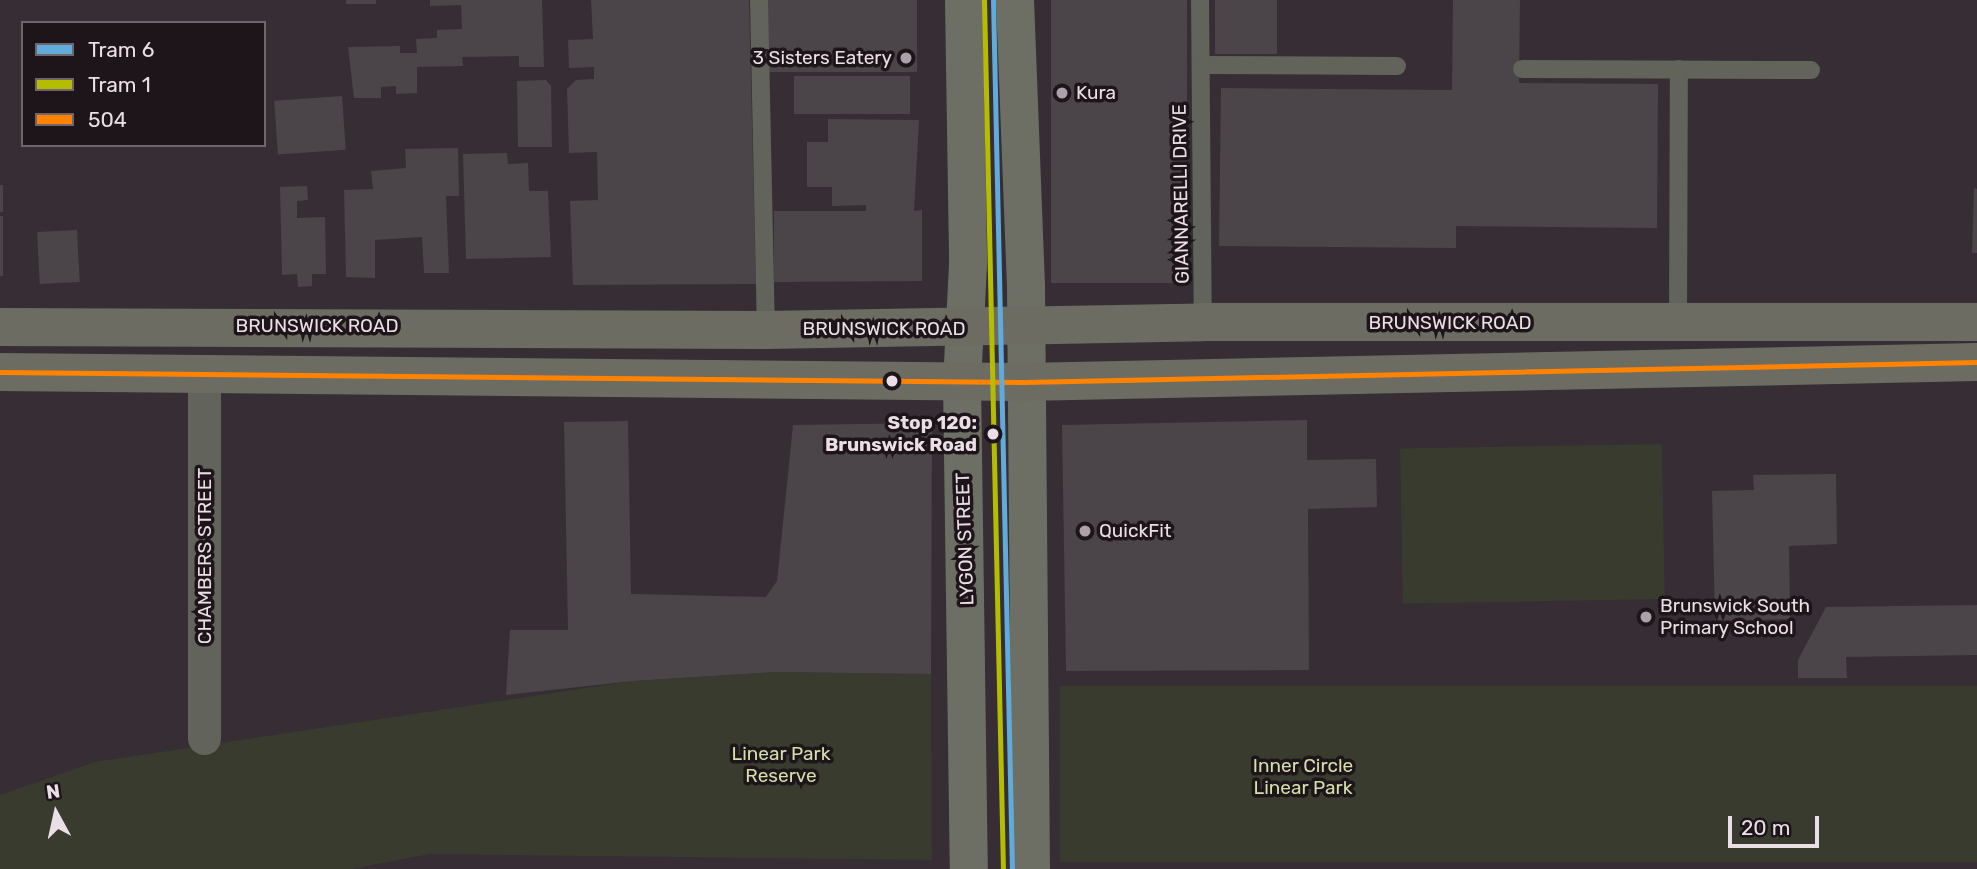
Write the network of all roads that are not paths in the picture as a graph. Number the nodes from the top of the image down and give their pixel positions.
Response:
1 (759, 0) edge
2 (964, 0) edge
3 (1015, 0) edge
4 (1200, 0) edge
5 (1201, 65) junction
6 (1397, 66) dead end
7 (1522, 69) dead end
8 (1679, 69) junction
9 (1811, 69) dead end
10 (1203, 322) junction
11 (1977, 323) edge
12 (1678, 324) junction
13 (1026, 325) junction
14 (0, 327) edge
15 (204, 327) junction
16 (963, 328) junction
17 (683, 329) junction
18 (766, 330) junction
19 (1977, 362) edge
20 (0, 372) edge
21 (204, 374) junction
22 (684, 381) junction
23 (962, 382) junction
24 (1026, 382) junction
25 (204, 738) dead end
26 (969, 869) edge
27 (1031, 869) edge

1 - 18 lane
2 - 16 street, LYGON STREET
3 - 13 street
4 - 5 lane, GIANNARELLI DRIVE
5 - 6 lane
5 - 10 lane, GIANNARELLI DRIVE
7 - 8 lane
8 - 9 lane
8 - 12 lane
10 - 12 main road, BRUNSWICK ROAD
10 - 13 main road, BRUNSWICK ROAD
11 - 12 main road, BRUNSWICK ROAD
13 - 16 main road, BRUNSWICK ROAD
13 - 24 street
14 - 15 main road, BRUNSWICK ROAD
15 - 17 main road, BRUNSWICK ROAD
15 - 21 main road
16 - 18 main road, BRUNSWICK ROAD
16 - 23 street, LYGON STREET
17 - 18 main road, BRUNSWICK ROAD
17 - 22 main road
19 - 24 main road
20 - 21 main road
21 - 22 main road
21 - 25 street, CHAMBERS STREET
22 - 23 main road
23 - 24 main road
23 - 26 street, LYGON STREET
24 - 27 street

